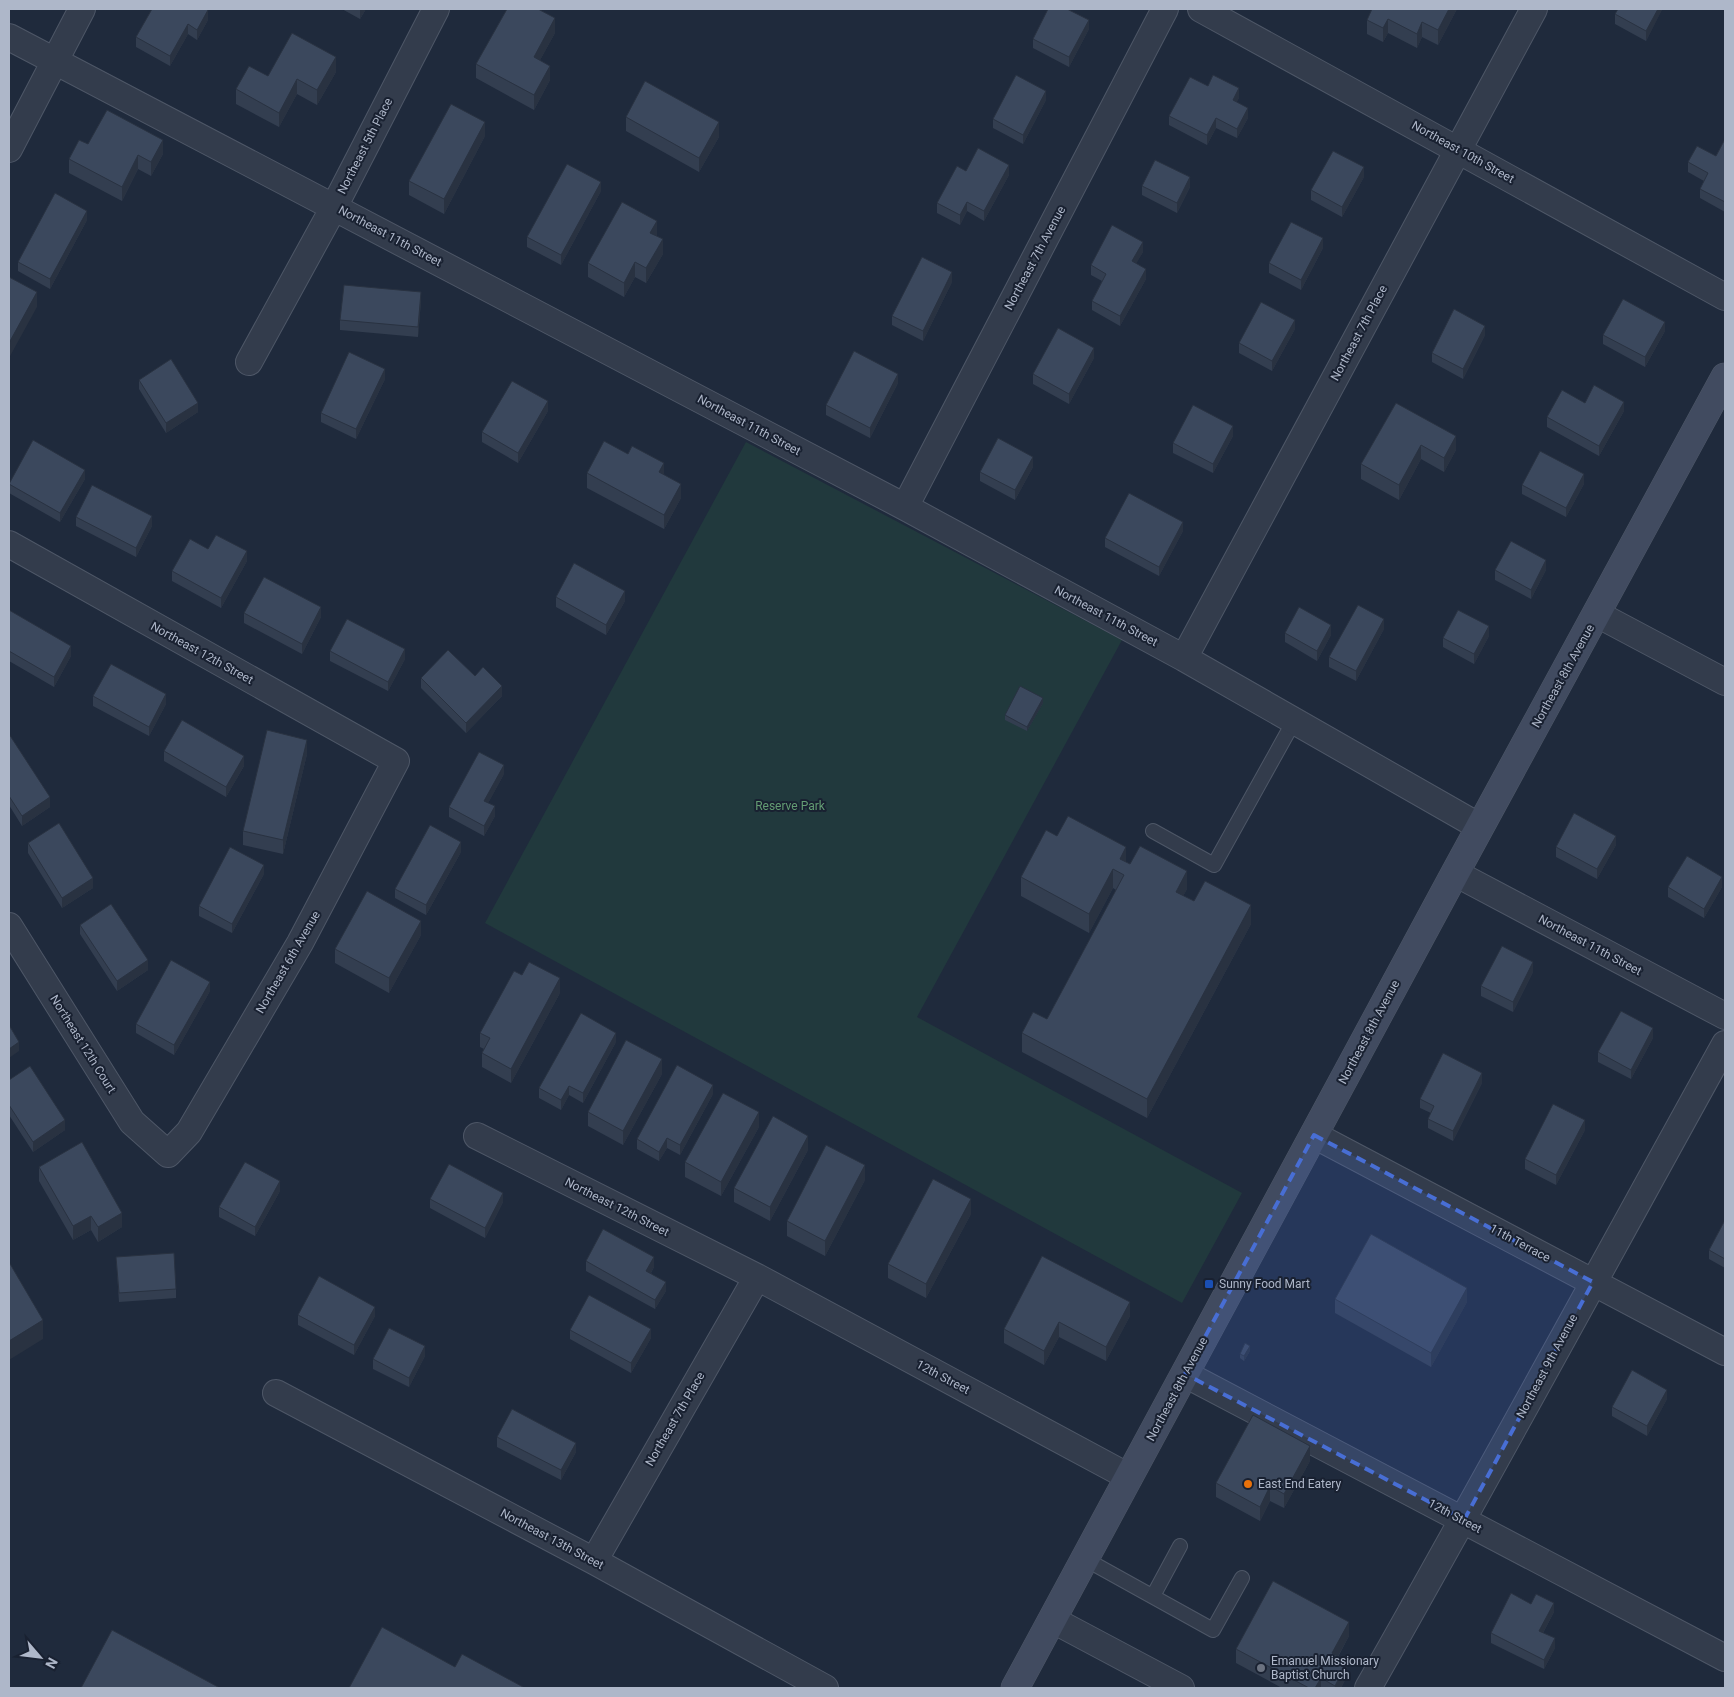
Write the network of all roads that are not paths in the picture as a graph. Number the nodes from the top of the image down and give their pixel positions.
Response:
1 (82, 9) edge
2 (436, 9) edge
3 (1166, 9) edge
4 (1201, 9) edge
5 (1534, 9) edge
6 (9, 38) edge
7 (54, 61) junction
8 (9, 149) edge
9 (1458, 149) junction
10 (334, 207) junction
11 (1725, 297) edge
12 (249, 362) dead end
13 (1725, 377) edge
14 (905, 507) junction
15 (9, 544) edge
16 (1597, 614) junction
17 (1184, 658) junction
18 (1725, 682) edge
19 (1294, 721) junction
20 (396, 762) joint
21 (1480, 827) junction
22 (1153, 831) dead end
23 (1455, 874) junction
24 (9, 926) edge
25 (1725, 1016) edge
26 (1725, 1044) edge
27 (1314, 1135) junction
28 (477, 1136) dead end
29 (168, 1154) joint
30 (757, 1277) junction
31 (1593, 1282) junction
32 (1725, 1352) edge
33 (1185, 1374) junction
34 (276, 1393) dead end
35 (1129, 1477) junction
36 (1464, 1520) junction
37 (1180, 1546) dead end
38 (1085, 1559) junction
39 (594, 1561) junction
40 (1242, 1578) dead end
41 (1153, 1596) junction
42 (1053, 1620) junction
43 (1725, 1658) edge
44 (825, 1688) edge
45 (1015, 1688) edge
46 (1181, 1688) edge
47 (1368, 1688) edge

1 - 7 street
2 - 10 street, Northeast 5th Place
3 - 14 street, Northeast 7th Avenue
4 - 9 street, Northeast 10th Street
5 - 9 street, Northeast 7th Place
6 - 7 street, Northeast 11th Street
7 - 8 street
7 - 10 street, Northeast 11th Street
9 - 11 street, Northeast 10th Street
9 - 17 street, Northeast 7th Place
10 - 12 street, Northeast 5th Place
10 - 14 street, Northeast 11th Street
13 - 16 street, Northeast 8th Avenue
14 - 17 street, Northeast 11th Street
15 - 20 street, Northeast 12th Street
16 - 18 street
16 - 21 street, Northeast 8th Avenue
17 - 19 street, Northeast 11th Street
19 - 21 street, Northeast 11th Street
19 - 22 lane
20 - 29 street, Northeast 6th Avenue
21 - 23 street, Northeast 8th Avenue
23 - 25 street, Northeast 11th Street
23 - 27 street, Northeast 8th Avenue
24 - 29 street, Northeast 12th Court
26 - 31 street, Northeast 9th Avenue
27 - 31 street, 11th Terrace
27 - 33 street, Northeast 8th Avenue
28 - 30 street, Northeast 12th Street
30 - 35 street, 12th Street
30 - 39 street, Northeast 7th Place
31 - 32 street, 11th Terrace
31 - 36 street, Northeast 9th Avenue
33 - 35 street, Northeast 8th Avenue
33 - 36 street, 12th Street
34 - 39 street, Northeast 13th Street
35 - 38 street, Northeast 8th Avenue
36 - 43 street, 12th Street
36 - 47 street, Northeast 9th Avenue
37 - 41 lane
38 - 41 lane
38 - 42 street, Northeast 8th Avenue
39 - 44 street, Northeast 13th Street
40 - 41 lane
42 - 45 street, Northeast 8th Avenue
42 - 46 street

